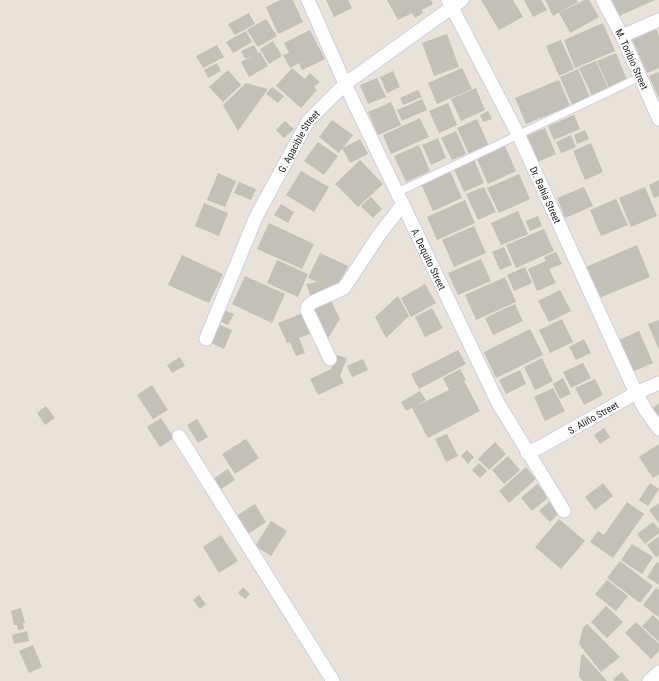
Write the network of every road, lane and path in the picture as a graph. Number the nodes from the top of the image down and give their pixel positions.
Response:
1 (308, 0) edge
2 (603, 0) edge
3 (454, 2) edge
4 (659, 20) edge
5 (622, 36) junction
6 (640, 77) junction
7 (345, 84) junction
8 (659, 119) edge
9 (519, 136) junction
10 (401, 198) junction
11 (206, 339) dead end
12 (330, 359) dead end
13 (659, 383) edge
14 (636, 393) junction
15 (659, 429) edge
16 (179, 436) dead end
17 (527, 453) junction
18 (564, 511) dead end
19 (659, 672) edge
20 (333, 681) edge
21 (649, 681) edge

1 - 7 street, A. Dequito Street
2 - 5 street, M. Toribio Street
3 - 7 street, G. Apacible Street
3 - 9 street, Dr. Bahia Street
4 - 5 street
5 - 6 street, M. Toribio Street
6 - 8 street, M. Toribio Street
6 - 9 lane
7 - 10 street, A. Dequito Street
7 - 11 street, G. Apacible Street
9 - 10 lane
9 - 14 street, Dr. Bahia Street
10 - 12 street
10 - 17 street, A. Dequito Street
13 - 14 street, S. Aliño Street
14 - 15 street, Dr. Bahia Street
14 - 17 street, S. Aliño Street
16 - 20 street
17 - 18 street, A. Dequito Street
19 - 21 street

